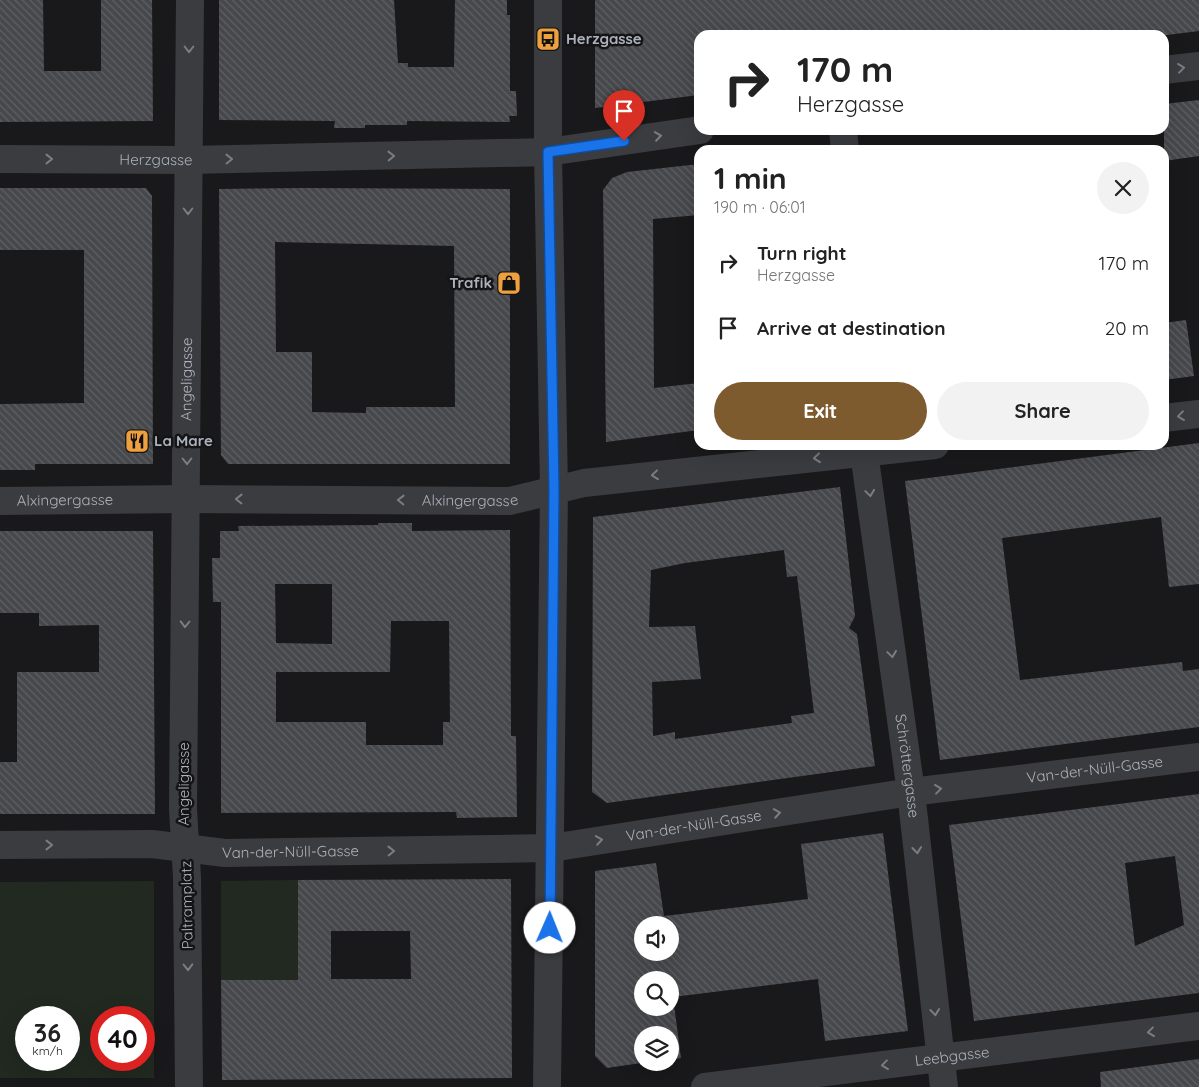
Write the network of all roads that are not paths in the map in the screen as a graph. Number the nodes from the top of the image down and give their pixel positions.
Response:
1 (190, 0) edge
2 (548, 0) edge
3 (1199, 66) edge
4 (1169, 69) edge
5 (694, 131) edge
6 (548, 152) junction
7 (0, 159) edge
8 (188, 160) junction
9 (1199, 414) edge
10 (1169, 417) edge
11 (856, 450) edge
12 (864, 450) edge
13 (554, 490) junction
14 (187, 499) junction
15 (0, 501) edge
16 (1199, 757) edge
17 (911, 792) junction
18 (0, 845) edge
19 (185, 848) junction
20 (551, 848) junction
21 (1199, 1026) edge
22 (940, 1058) junction
23 (189, 1087) edge
24 (547, 1087) edge
25 (705, 1087) edge
26 (944, 1087) edge

1 -> 8 street, Angeligasse
2 - 6 street
4 -> 3 street
6 -> 5 street, Herzgasse
8 -> 6 street, Herzgasse
6 - 13 street
7 -> 8 street, Herzgasse
8 -> 14 street, Angeligasse
9 -> 10 street
11 -> 13 street, Alxingergasse
12 -> 17 street, Schröttergasse
13 -> 14 street, Alxingergasse
13 - 20 street
14 - 15 street, Alxingergasse
14 -> 19 street, Angeligasse
17 -> 16 street, Van-der-Nüll-Gasse
20 -> 17 street, Van-der-Nüll-Gasse
17 -> 22 street, Schröttergasse
18 -> 19 street, Paltramplatz
19 -> 20 street, Van-der-Nüll-Gasse
19 -> 23 street, Paltramplatz
20 - 24 street
21 -> 22 street, Leebgasse
22 -> 25 street, Leebgasse
22 - 26 street, Schröttergasse

